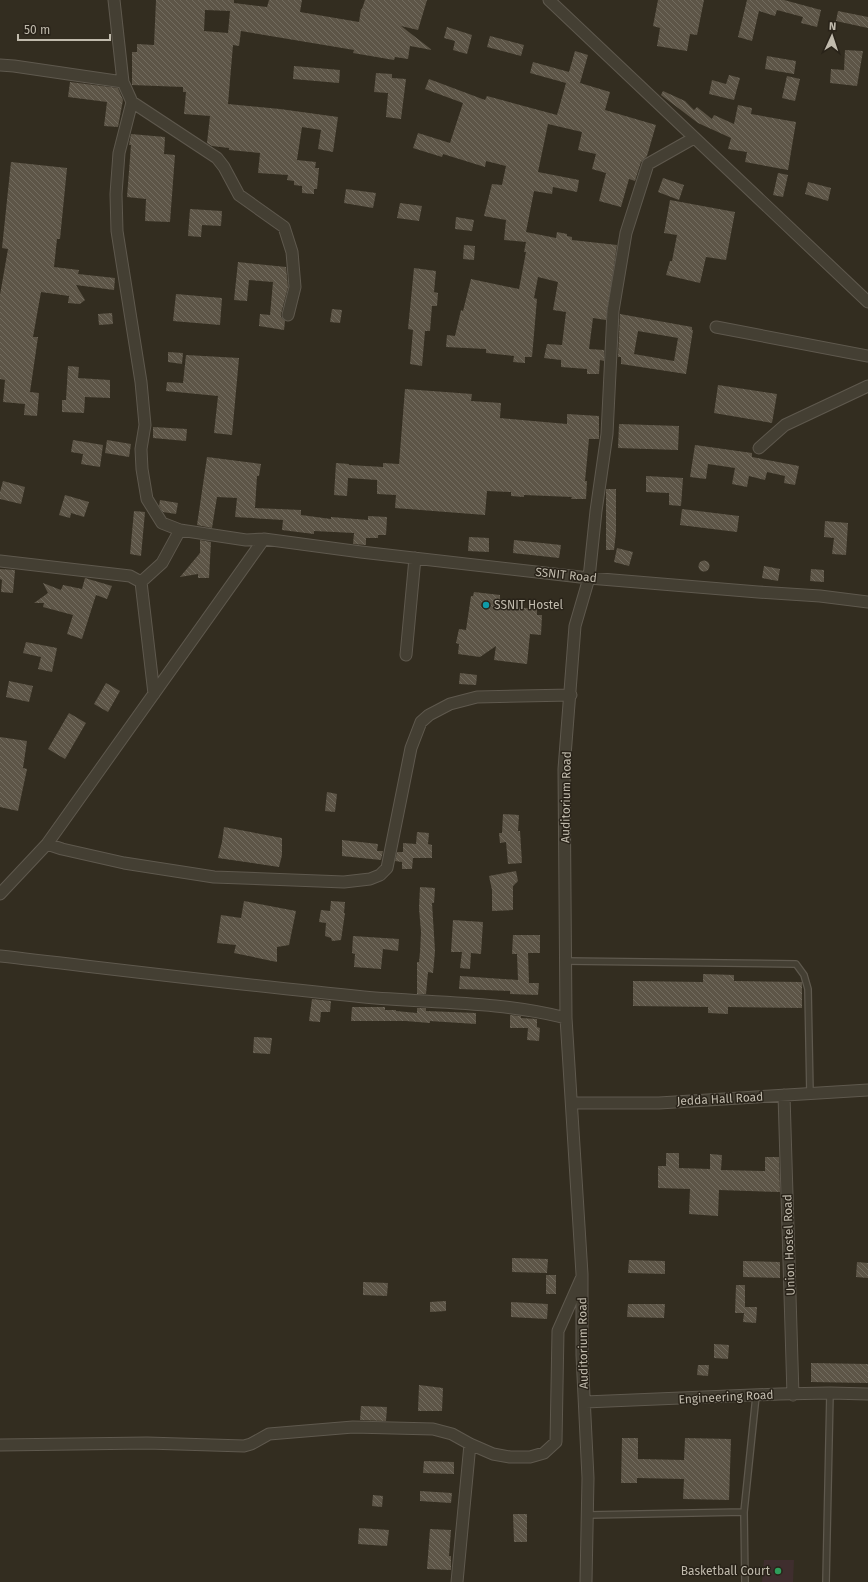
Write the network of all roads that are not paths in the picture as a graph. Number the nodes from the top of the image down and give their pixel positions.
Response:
1 (114, 0) edge
2 (549, 0) edge
3 (0, 66) edge
4 (123, 82) junction
5 (132, 102) junction
6 (694, 138) junction
7 (868, 302) edge
8 (288, 315) dead end
9 (716, 327) dead end
10 (868, 356) edge
11 (868, 386) edge
12 (759, 448) dead end
13 (180, 530) junction
14 (264, 539) junction
15 (415, 558) junction
16 (0, 560) edge
17 (589, 578) junction
18 (141, 582) junction
19 (868, 602) edge
20 (406, 655) dead end
21 (154, 694) junction
22 (571, 694) junction
23 (47, 844) junction
24 (1, 892) edge
25 (0, 956) edge
26 (566, 961) junction
27 (566, 1018) junction
28 (868, 1090) edge
29 (810, 1094) junction
30 (784, 1095) junction
31 (572, 1103) junction
32 (582, 1274) junction
33 (830, 1393) junction
34 (868, 1394) edge
35 (793, 1395) junction
36 (756, 1396) junction
37 (585, 1402) junction
38 (470, 1444) junction
39 (0, 1445) edge
40 (744, 1512) junction
41 (588, 1515) junction
42 (457, 1582) edge
43 (586, 1582) edge
44 (745, 1582) edge
45 (826, 1582) edge

1 - 4 street
2 - 6 street
3 - 4 street
4 - 5 street
5 - 8 street
5 - 13 street, SSNIT Road
6 - 7 street
6 - 17 street, Auditorium Road
9 - 10 street
11 - 12 street
13 - 14 street, SSNIT Road
13 - 18 street
14 - 15 street, SSNIT Road
14 - 21 street
15 - 17 street, SSNIT Road
15 - 20 street
16 - 18 street
17 - 19 street, SSNIT Road
17 - 22 street, Auditorium Road
18 - 21 street
21 - 23 street
22 - 23 street
22 - 26 street, Auditorium Road
23 - 24 street
25 - 27 street
26 - 27 street, Auditorium Road
26 - 29 lane
27 - 31 street, Auditorium Road
28 - 29 street, Jedda Hall Road
29 - 30 street, Jedda Hall Road
30 - 31 street, Jedda Hall Road
30 - 35 street, Union Hostel Road
31 - 32 street, Auditorium Road
32 - 37 street, Auditorium Road
32 - 38 street
33 - 34 street, Engineering Road
33 - 35 street, Engineering Road
33 - 45 lane
35 - 36 street, Engineering Road
36 - 37 street, Engineering Road
36 - 40 lane
37 - 41 street, Auditorium Road
38 - 39 street
38 - 42 street
40 - 41 lane
40 - 44 lane
41 - 43 street, Auditorium Road

